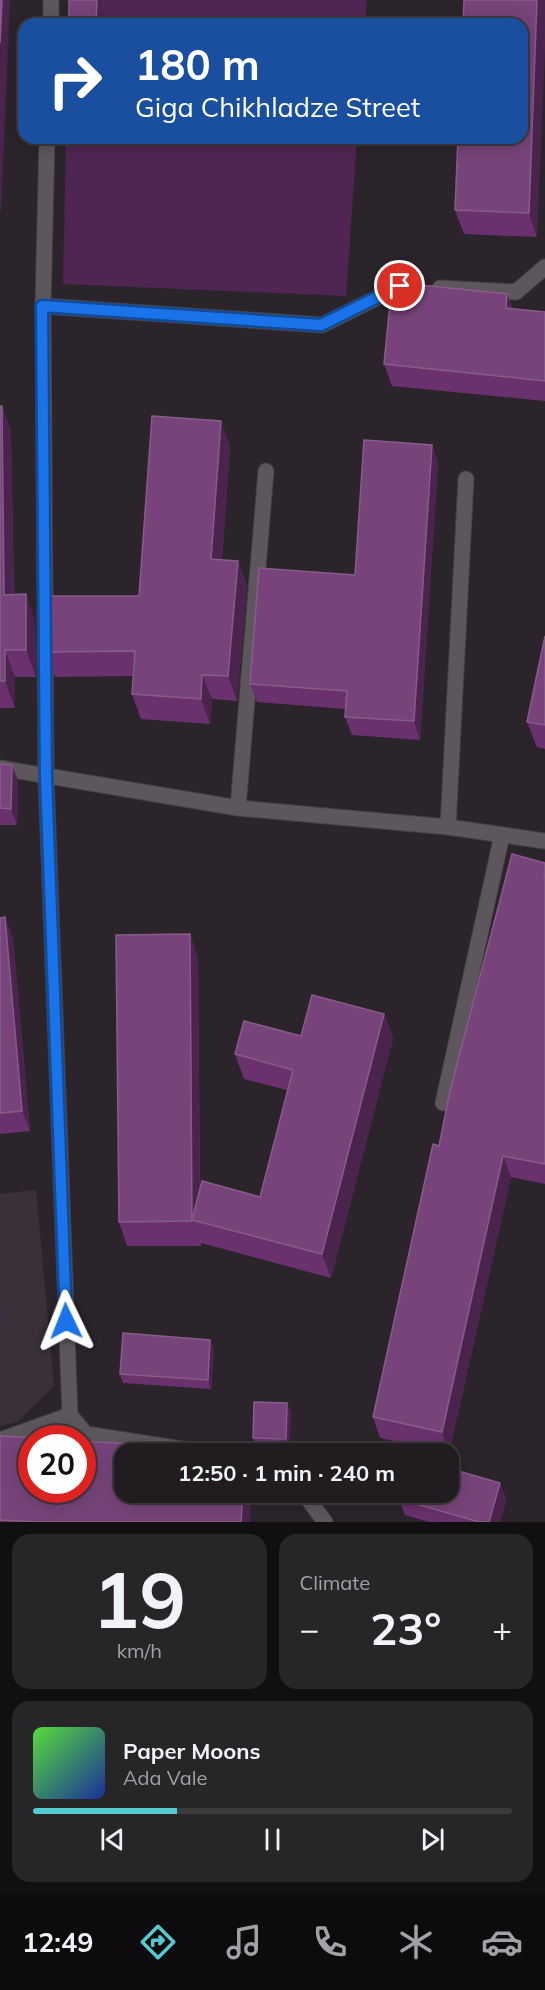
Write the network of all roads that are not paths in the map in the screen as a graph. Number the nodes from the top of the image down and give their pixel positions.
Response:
1 (51, 0) edge
2 (51, 18) edge
3 (47, 144) edge
4 (545, 267) edge
5 (42, 306) junction
6 (266, 471) dead end
7 (466, 479) dead end
8 (0, 768) edge
9 (46, 777) junction
10 (238, 808) junction
11 (448, 827) junction
12 (502, 835) junction
13 (545, 841) edge
14 (443, 1103) dead end
15 (70, 1415) junction
16 (0, 1440) edge
17 (144, 1443) edge
18 (311, 1503) edge
19 (325, 1522) edge

1 - 2 lane
3 - 5 lane
4 - 5 lane
5 - 9 lane
6 - 10 lane
7 - 11 lane
8 - 9 lane
9 - 10 lane
9 - 15 lane
10 - 11 lane
11 - 12 lane
12 - 13 lane
12 - 14 lane
15 - 16 lane
15 - 17 lane
18 - 19 lane

